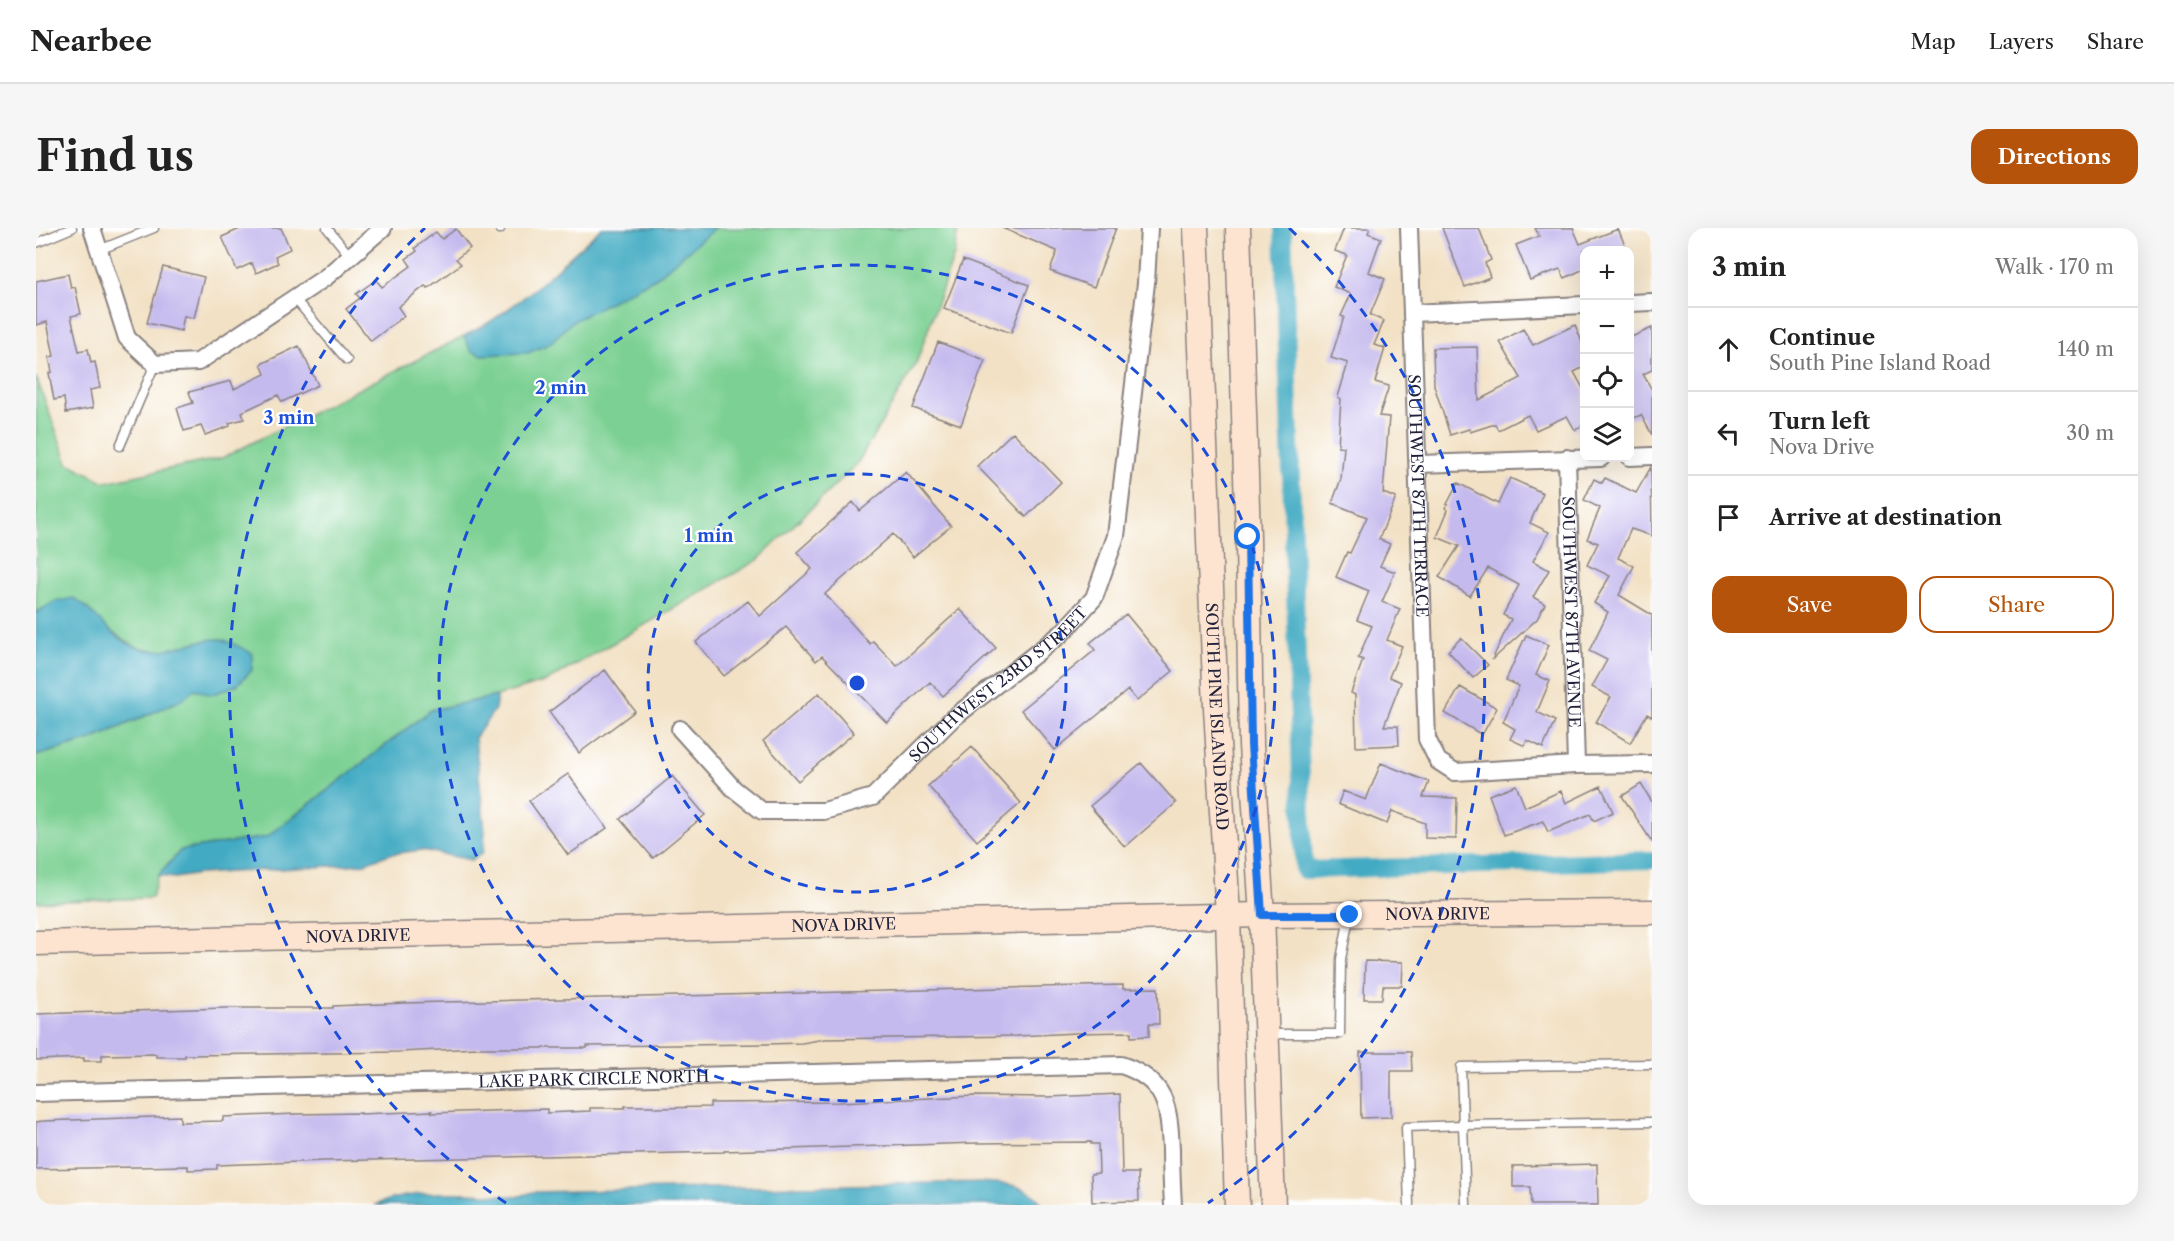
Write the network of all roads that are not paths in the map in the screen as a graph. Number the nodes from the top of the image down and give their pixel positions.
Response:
1 (72, 228) edge
2 (92, 228) edge
3 (154, 228) edge
4 (327, 228) edge
5 (383, 228) edge
6 (1149, 228) edge
7 (1196, 228) edge
8 (1238, 228) edge
9 (1409, 228) edge
10 (36, 243) edge
11 (99, 250) junction
12 (350, 256) junction
13 (294, 298) junction
14 (1652, 302) edge
15 (1634, 303) edge
16 (1580, 305) edge
17 (1412, 313) junction
18 (347, 360) dead end
19 (155, 364) junction
20 (120, 446) dead end
21 (1652, 456) edge
22 (1634, 457) edge
23 (1567, 458) junction
24 (1580, 458) edge
25 (1419, 464) junction
26 (680, 729) dead end
27 (1652, 764) edge
28 (1576, 765) junction
29 (1652, 912) edge
30 (1262, 915) junction
31 (1350, 915) junction
32 (1228, 916) junction
33 (36, 944) edge
34 (1266, 1034) junction
35 (1652, 1064) edge
36 (36, 1093) edge
37 (1652, 1122) edge
38 (1463, 1125) junction
39 (1173, 1205) edge
40 (1237, 1205) edge
41 (1273, 1205) edge
42 (1409, 1205) edge
43 (1466, 1205) edge

1 - 10 lane
2 - 11 street
3 - 11 lane
4 - 12 lane
5 - 12 street
6 - 26 street, SOUTHWEST 23RD STREET
7 - 32 main road, SOUTH PINE ISLAND ROAD
8 - 30 main road, SOUTH PINE ISLAND ROAD
9 - 17 street, SOUTHWEST 87TH TERRACE
11 - 19 street
12 - 13 street
13 - 18 lane
13 - 19 street
14 - 15 street
16 - 17 street
17 - 25 street, SOUTHWEST 87TH TERRACE
19 - 20 lane
21 - 22 street
23 - 24 street
23 - 25 street
23 - 28 street, SOUTHWEST 87TH AVENUE
25 - 28 street, SOUTHWEST 87TH TERRACE
27 - 28 street
29 - 31 main road, NOVA DRIVE
30 - 31 main road, NOVA DRIVE
30 - 32 main road, NOVA DRIVE
30 - 34 main road, SOUTH PINE ISLAND ROAD
31 - 34 lane
32 - 33 main road, NOVA DRIVE
32 - 40 main road, SOUTH PINE ISLAND ROAD
34 - 41 main road, SOUTH PINE ISLAND ROAD
35 - 38 lane
36 - 39 street, LAKE PARK CIRCLE NORTH
37 - 38 lane
38 - 42 lane
38 - 43 lane

